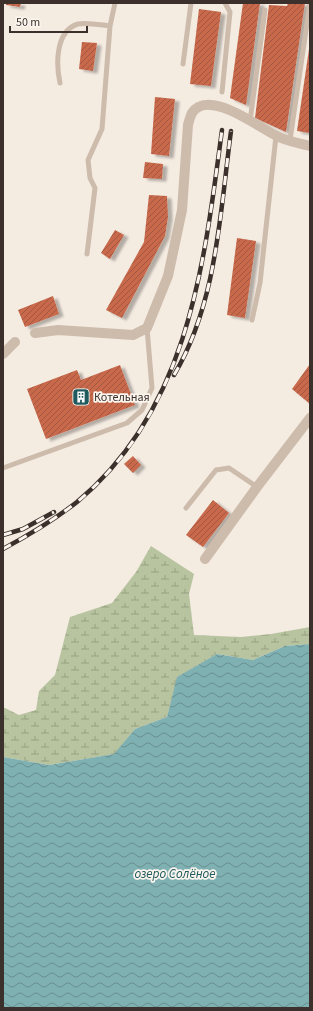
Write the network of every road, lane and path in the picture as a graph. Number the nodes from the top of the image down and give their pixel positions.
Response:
1 (115, 3) edge
2 (191, 3) edge
3 (224, 3) edge
4 (310, 3) edge
5 (264, 10) dead end
6 (110, 26) junction
7 (183, 64) dead end
8 (60, 83) dead end
9 (222, 92) dead end
10 (250, 121) junction
11 (276, 136) junction
12 (290, 140) junction
13 (310, 146) edge
14 (87, 254) dead end
15 (252, 320) dead end
16 (147, 328) junction
17 (35, 333) dead end
18 (15, 342) dead end
19 (3, 354) edge
20 (310, 418) edge
21 (3, 468) edge
22 (257, 487) junction
23 (186, 508) dead end
24 (205, 559) dead end

1 - 6 lane
2 - 7 lane
3 - 9 lane
4 - 12 lane
5 - 10 lane
6 - 8 lane
6 - 14 lane
10 - 11 street
10 - 16 street
11 - 12 street
11 - 15 lane
12 - 13 street
16 - 17 street
16 - 21 lane
18 - 19 street
20 - 22 street
22 - 23 lane
22 - 24 street

